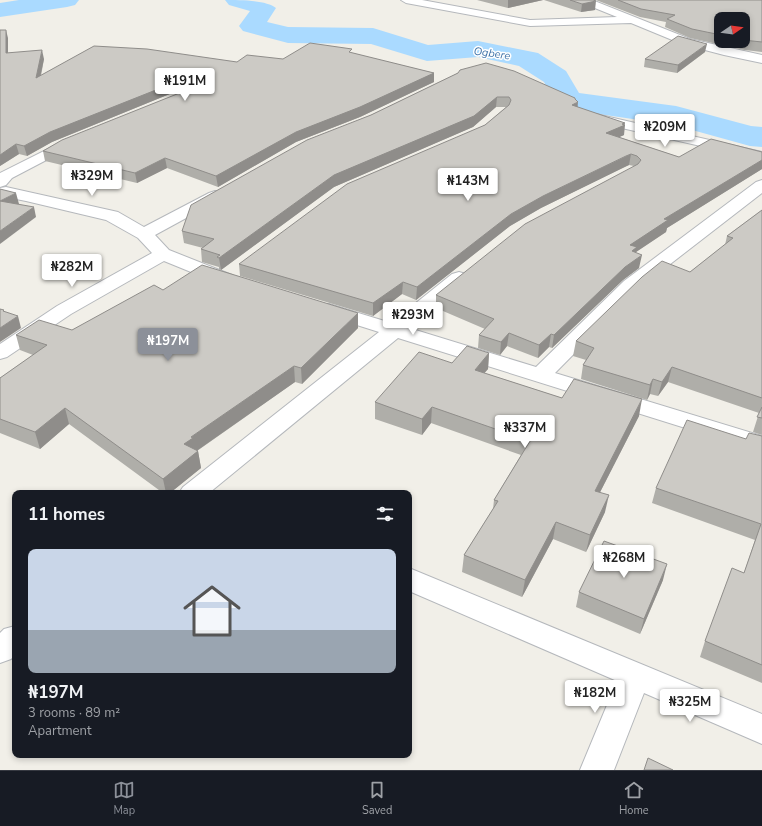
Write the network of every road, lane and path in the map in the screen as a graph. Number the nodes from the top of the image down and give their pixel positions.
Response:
1 (406, 0) edge
2 (583, 0) edge
3 (633, 20) junction
4 (762, 59) edge
5 (587, 112) edge
6 (79, 137) edge
7 (762, 156) edge
8 (2, 177) edge
9 (762, 186) edge
10 (230, 187) edge
11 (0, 193) edge
12 (144, 234) junction
13 (163, 254) junction
14 (474, 266) edge
15 (235, 278) edge
16 (313, 305) edge
17 (395, 330) junction
18 (0, 353) edge
19 (540, 375) junction
20 (762, 444) edge
21 (200, 490) edge
22 (412, 580) edge
23 (12, 640) edge
24 (0, 650) edge
25 (635, 675) junction
26 (762, 729) edge
27 (597, 770) edge

1 - 3 street
2 - 3 street
3 - 4 street
5 - 7 street
6 - 8 street
9 - 19 street
10 - 12 street
11 - 12 street
12 - 13 street
13 - 15 street
13 - 18 street
14 - 17 street
16 - 17 street
17 - 19 street
17 - 21 street
19 - 20 street
22 - 25 street
23 - 24 street
25 - 26 street
25 - 27 street

